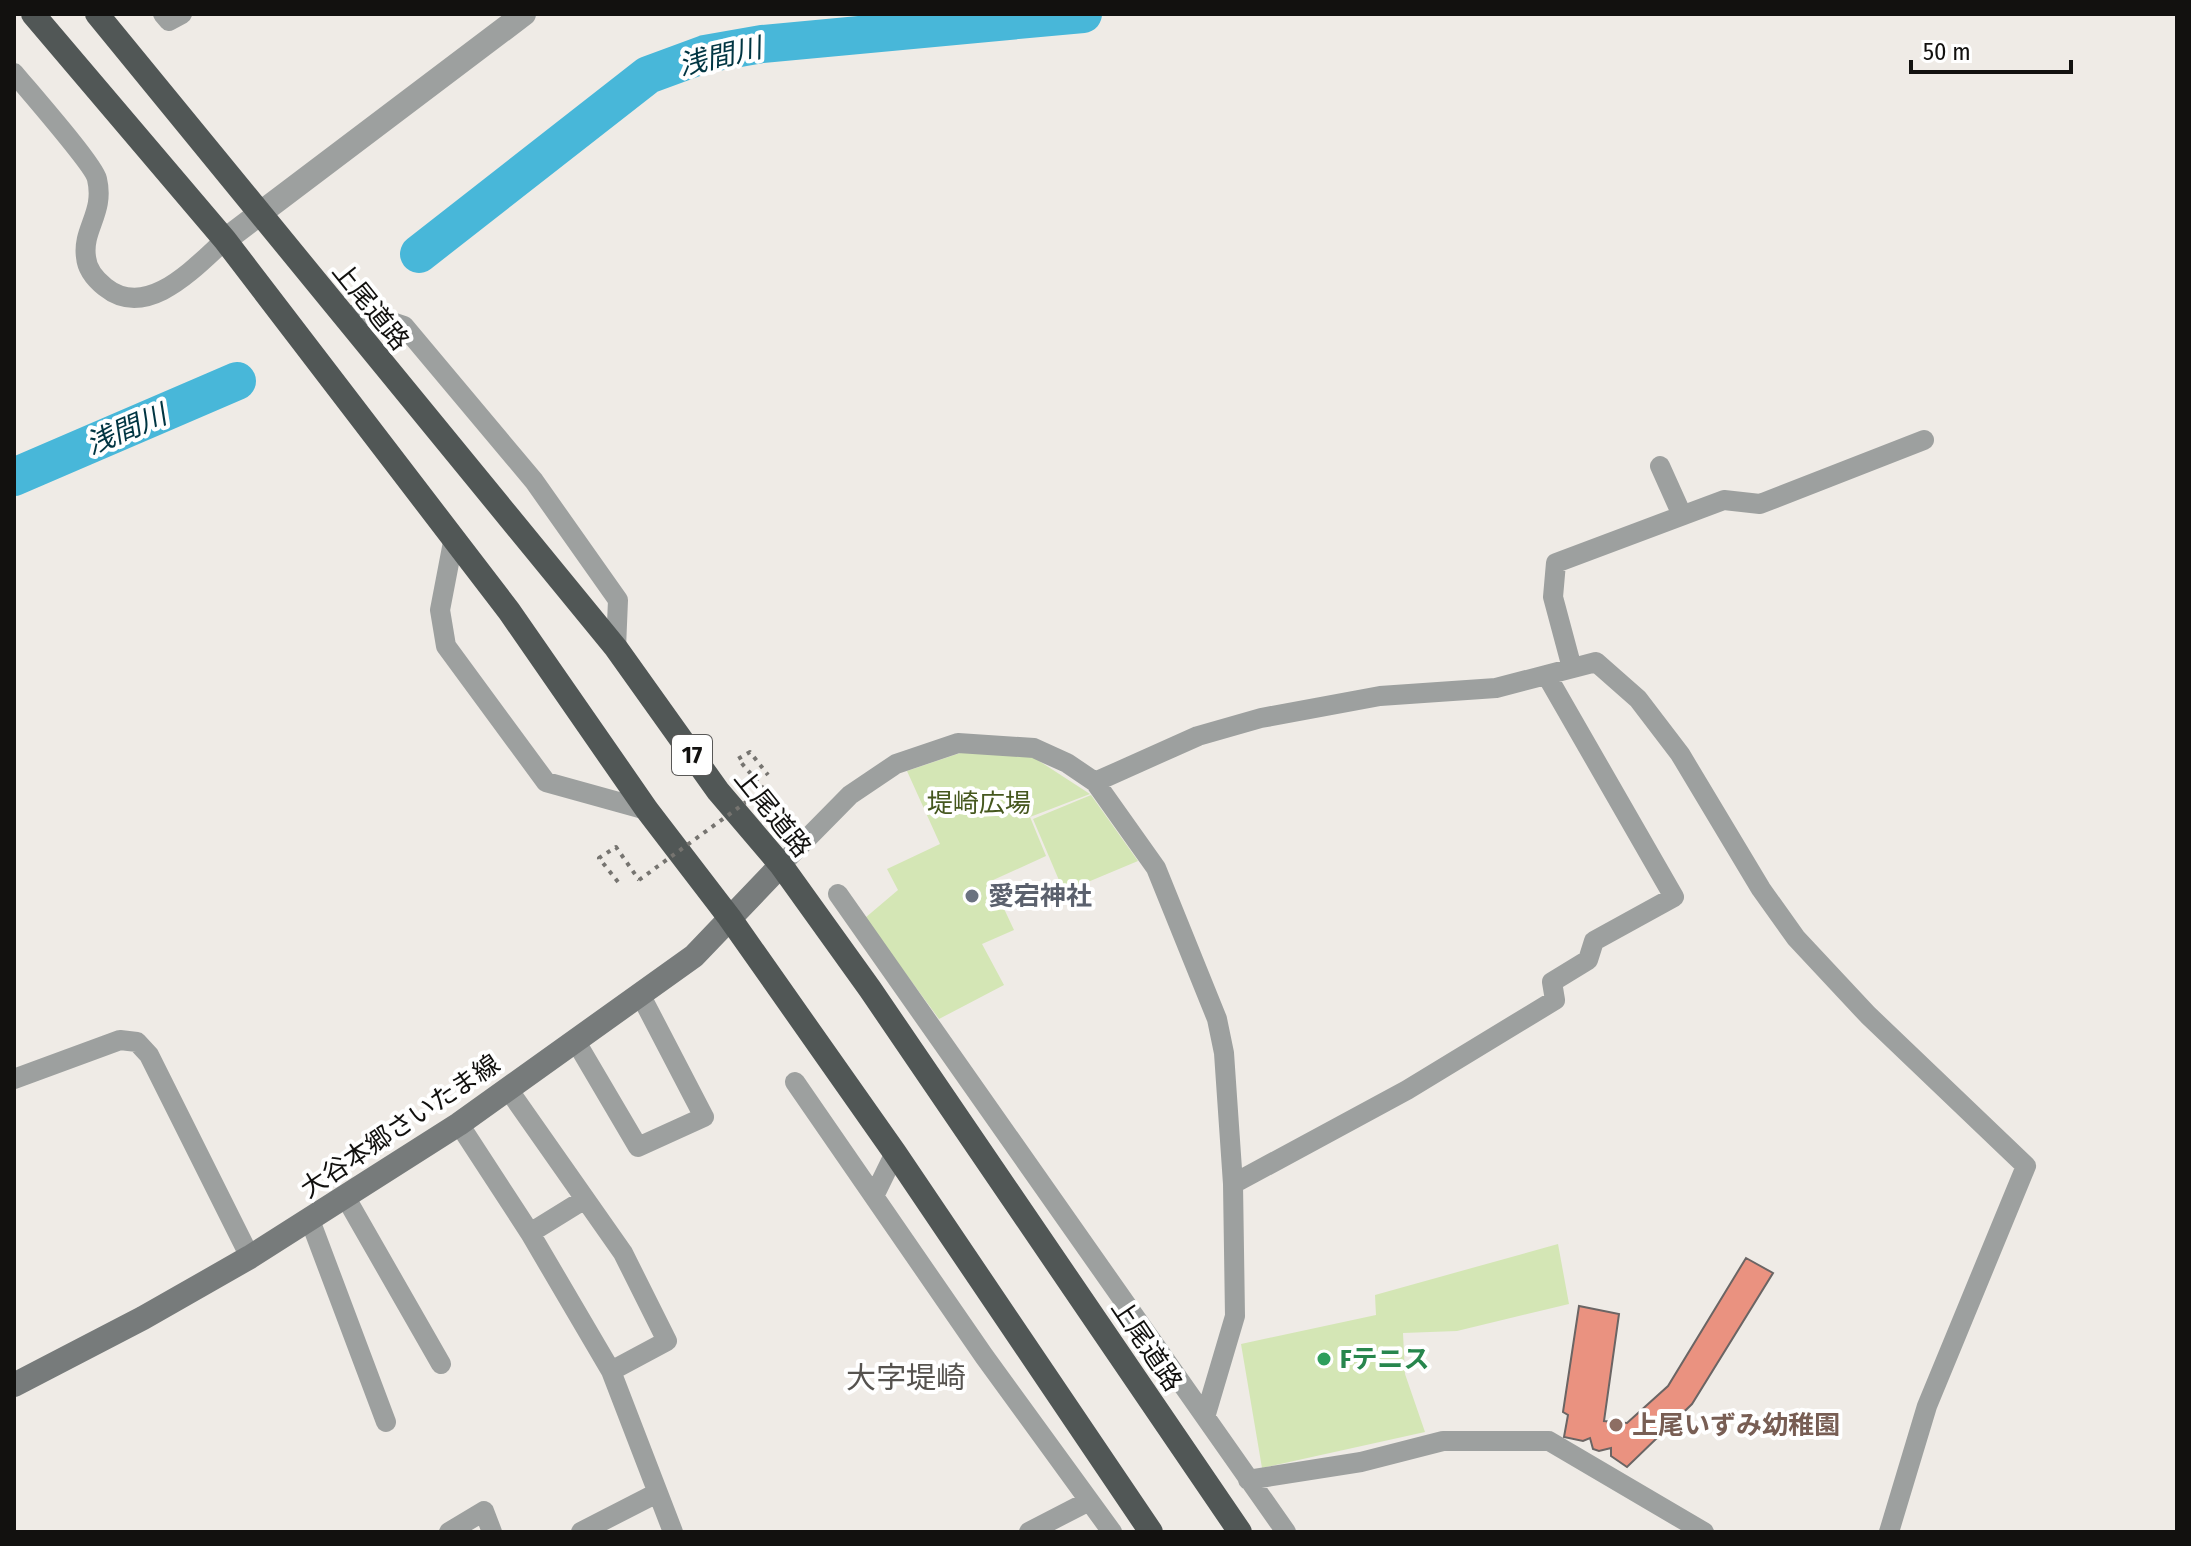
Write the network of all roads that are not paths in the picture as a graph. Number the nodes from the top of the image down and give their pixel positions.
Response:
1 (33, 14) edge
2 (97, 14) edge
3 (163, 14) edge
4 (182, 14) edge
5 (524, 14) edge
6 (14, 73) edge
7 (259, 213) junction
8 (225, 240) junction
9 (343, 315) junction
10 (1924, 440) dead end
11 (1660, 466) dead end
12 (1682, 515) junction
13 (454, 537) junction
14 (616, 648) junction
15 (1572, 668) junction
16 (1547, 676) junction
17 (1095, 782) junction
18 (647, 810) junction
19 (781, 865) junction
20 (838, 894) dead end
21 (729, 917) junction
22 (901, 980) junction
23 (870, 989) junction
24 (640, 994) junction
25 (575, 1040) junction
26 (14, 1079) edge
27 (795, 1082) dead end
28 (508, 1089) junction
29 (459, 1124) junction
30 (895, 1153) junction
31 (1233, 1184) junction
32 (874, 1196) junction
33 (346, 1198) junction
34 (585, 1199) junction
35 (310, 1220) junction
36 (530, 1233) junction
37 (250, 1257) junction
38 (441, 1364) dead end
39 (611, 1371) junction
40 (14, 1385) edge
41 (1206, 1414) junction
42 (386, 1422) dead end
43 (1248, 1480) junction
44 (657, 1493) junction
45 (1089, 1501) junction
46 (449, 1532) edge
47 (492, 1532) edge
48 (581, 1532) edge
49 (673, 1532) edge
50 (1029, 1532) edge
51 (1112, 1532) edge
52 (1151, 1532) edge
53 (1240, 1532) edge
54 (1286, 1532) edge
55 (1704, 1532) edge
56 (1889, 1532) edge

1 - 8 highway
2 - 7 highway, 上尾道路 / 17
3 - 4 street
5 - 7 street
6 - 8 street
7 - 8 street
7 - 9 highway, 上尾道路 / 17
8 - 13 highway
9 - 14 highway, 上尾道路 / 17
9 - 14 street
10 - 12 street
11 - 12 street
12 - 15 street
13 - 18 highway
13 - 18 street
14 - 19 highway, 上尾道路 / 17
15 - 16 street
15 - 56 street
16 - 17 street
16 - 31 street
17 - 19 street
17 - 31 street
18 - 21 highway
19 - 21 main road, 大谷本郷さいたま線
19 - 23 highway, 上尾道路 / 17
20 - 22 street
21 - 24 main road, 大谷本郷さいたま線
21 - 30 highway
22 - 23 street
22 - 41 street
23 - 53 highway, 上尾道路 / 17
24 - 25 main road, 大谷本郷さいたま線
24 - 25 street
25 - 28 main road, 大谷本郷さいたま線
26 - 37 street
27 - 32 street
28 - 29 main road, 大谷本郷さいたま線
28 - 34 street
29 - 33 main road, 大谷本郷さいたま線
29 - 36 street
30 - 32 street
30 - 52 highway
31 - 41 street
32 - 45 street
33 - 35 main road, 大谷本郷さいたま線
33 - 38 street
34 - 36 street
34 - 39 street
35 - 37 main road, 大谷本郷さいたま線
35 - 42 street
36 - 39 street
37 - 40 main road, 大谷本郷さいたま線
39 - 44 street
41 - 43 street
43 - 54 street
43 - 55 street
44 - 48 street
44 - 49 street
45 - 50 street
45 - 51 street
46 - 47 street

